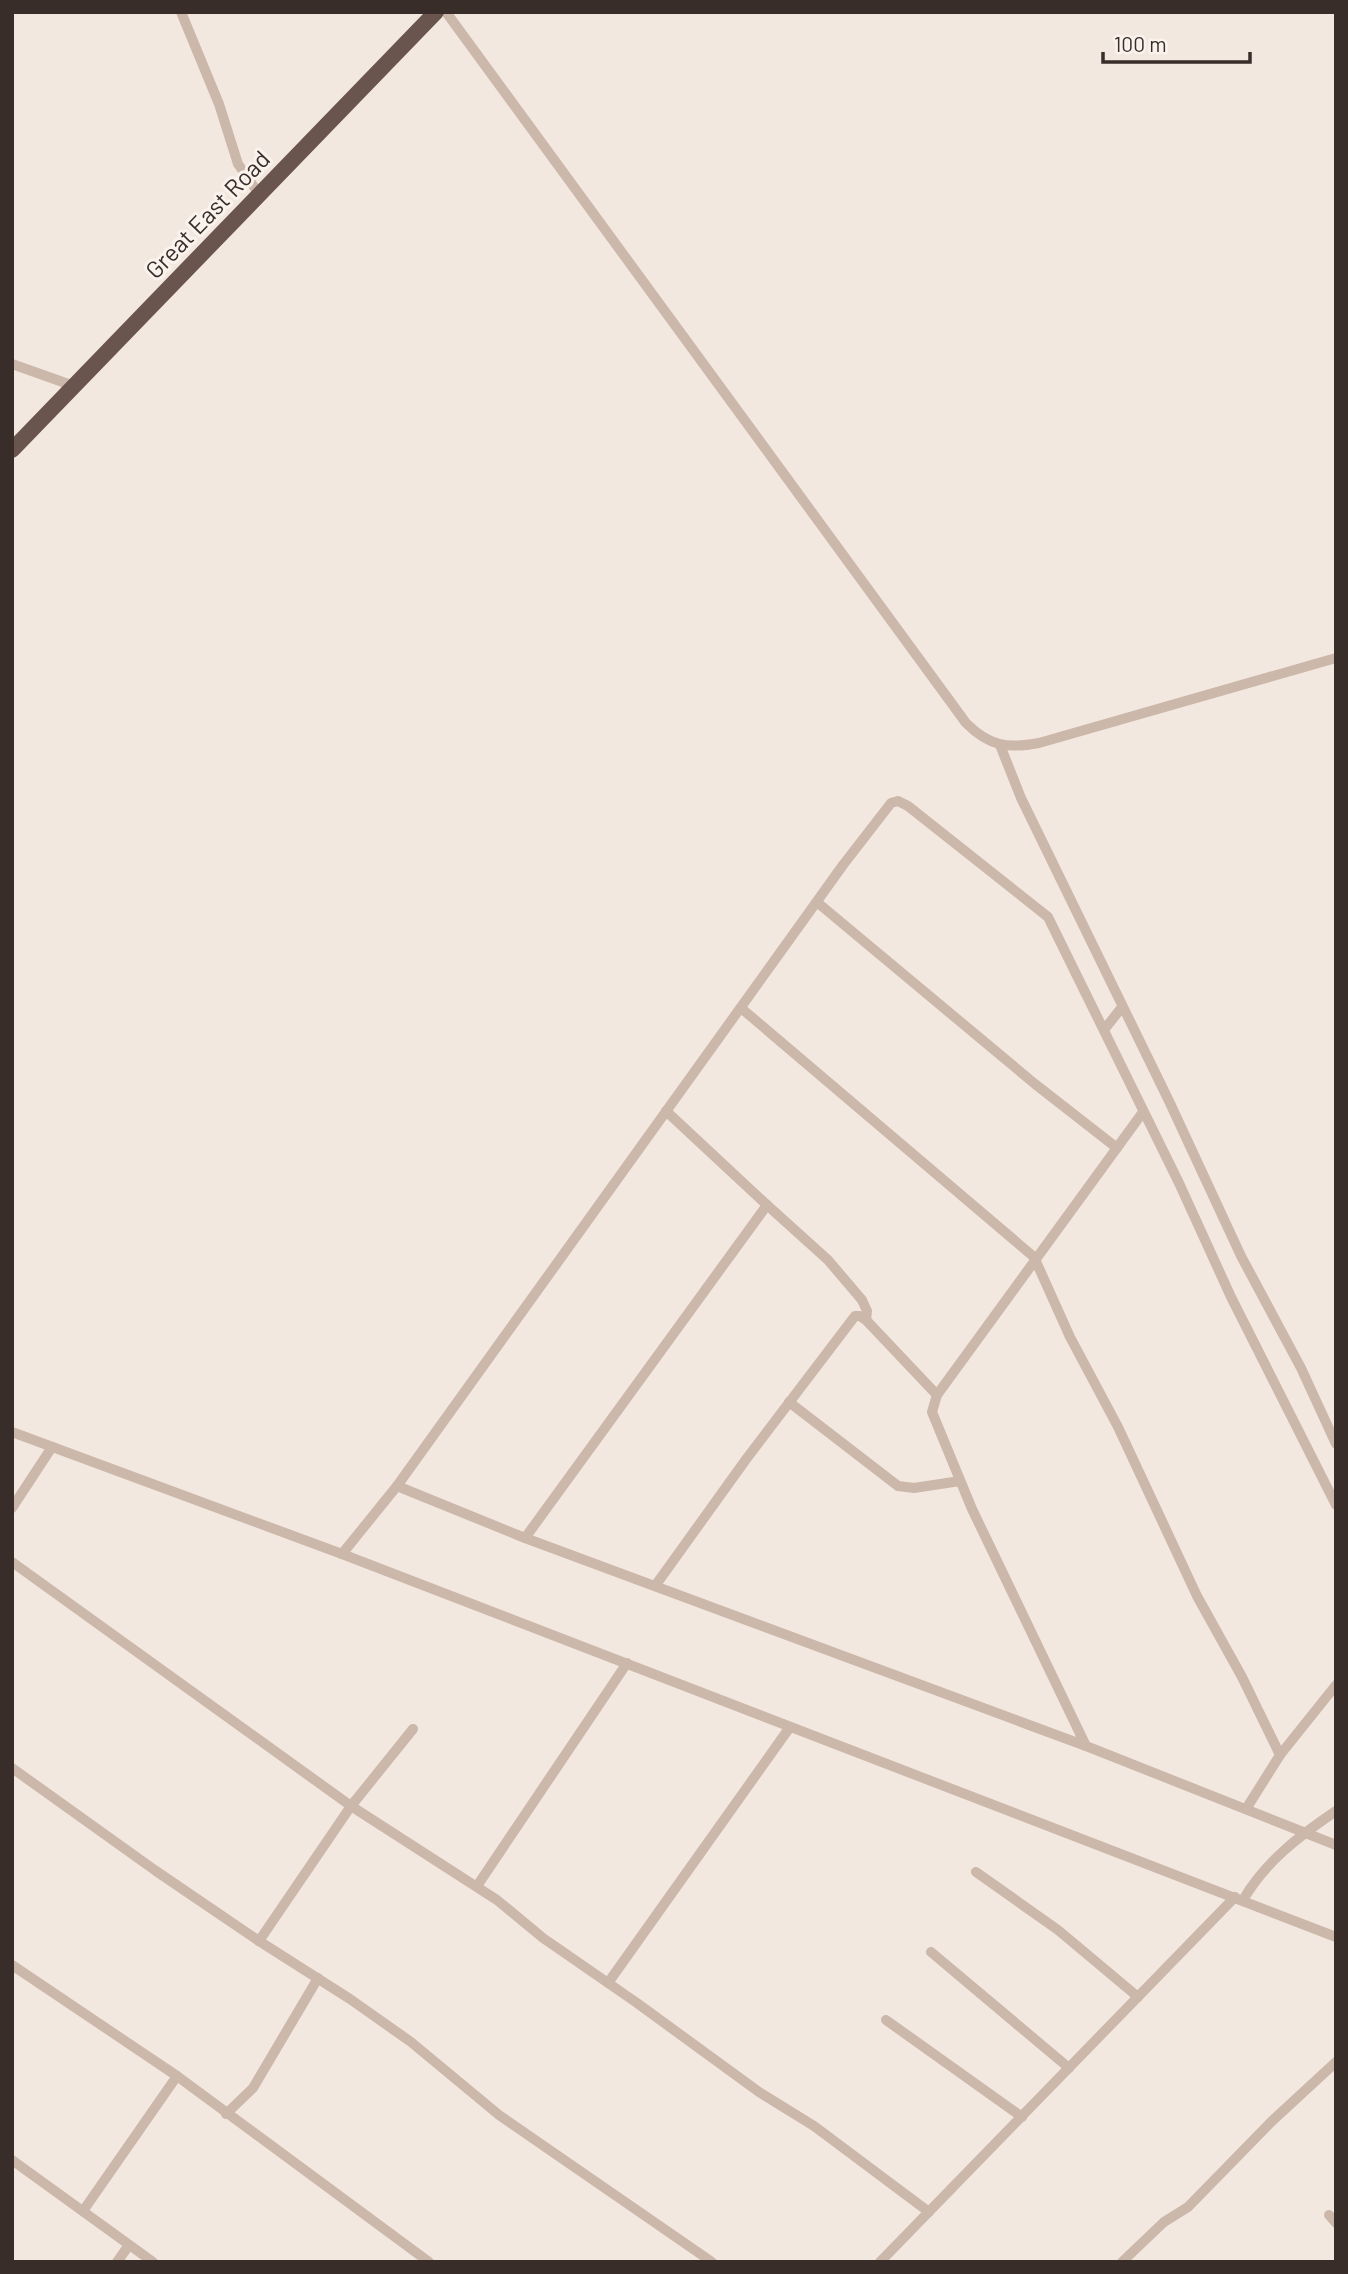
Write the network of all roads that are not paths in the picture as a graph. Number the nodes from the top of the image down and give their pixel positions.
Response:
1 (181, 12) edge
2 (436, 12) edge
3 (446, 12) edge
4 (259, 194) junction
5 (12, 364) edge
6 (74, 386) junction
7 (12, 450) edge
8 (1336, 658) edge
9 (1000, 745) junction
10 (818, 903) junction
11 (1122, 1007) junction
12 (741, 1008) junction
13 (1104, 1030) junction
14 (666, 1111) junction
15 (1143, 1112) junction
16 (1117, 1147) junction
17 (766, 1205) junction
18 (1035, 1262) junction
19 (866, 1320) junction
20 (937, 1395) junction
21 (789, 1402) junction
22 (12, 1432) edge
23 (1336, 1444) edge
24 (52, 1447) junction
25 (960, 1481) junction
26 (397, 1486) junction
27 (1336, 1505) edge
28 (12, 1508) edge
29 (525, 1538) junction
30 (342, 1554) junction
31 (12, 1562) edge
32 (655, 1586) junction
33 (627, 1663) junction
34 (1336, 1685) edge
35 (790, 1727) junction
36 (413, 1728) dead end
37 (1086, 1746) junction
38 (1280, 1755) junction
39 (12, 1768) edge
40 (351, 1806) junction
41 (1246, 1809) junction
42 (1336, 1811) edge
43 (1304, 1833) junction
44 (1336, 1844) edge
45 (976, 1872) dead end
46 (477, 1886) junction
47 (1239, 1898) junction
48 (1336, 1937) edge
49 (259, 1941) junction
50 (931, 1952) dead end
51 (12, 1965) edge
52 (318, 1978) junction
53 (608, 1983) junction
54 (1138, 1997) junction
55 (886, 2020) dead end
56 (1336, 2062) edge
57 (1069, 2067) junction
58 (177, 2076) junction
59 (226, 2114) junction
60 (1021, 2116) junction
61 (12, 2160) edge
62 (83, 2211) junction
63 (929, 2212) junction
64 (129, 2245) junction
65 (117, 2262) edge
66 (153, 2262) edge
67 (429, 2262) edge
68 (712, 2262) edge
69 (880, 2262) edge
70 (1122, 2262) edge

1 - 4 street
2 - 4 highway, Great East Road
3 - 9 street
4 - 6 highway, Great East Road
5 - 6 street
6 - 7 highway, Great East Road
8 - 9 street
9 - 11 street
10 - 12 street
10 - 13 street
10 - 16 street
11 - 13 street
11 - 23 street
12 - 14 street
12 - 18 street
13 - 15 street
14 - 17 street
14 - 26 street
15 - 16 street
15 - 27 street
16 - 18 street
17 - 19 street
17 - 29 street
18 - 20 street
18 - 38 street
19 - 20 street
19 - 21 street
20 - 25 street
21 - 25 street
21 - 32 street
22 - 24 street
24 - 28 street
24 - 30 street
25 - 37 street
26 - 29 street
26 - 30 street
29 - 32 street
30 - 33 street
31 - 40 street
32 - 37 street
33 - 35 street
33 - 46 street
34 - 38 street
35 - 47 street
35 - 53 street
36 - 40 street
37 - 41 street
38 - 41 street
39 - 49 street
40 - 46 street
40 - 49 street
41 - 43 street
42 - 43 street
43 - 44 street
43 - 47 street
45 - 54 street
46 - 53 street
47 - 48 street
47 - 54 street
49 - 52 street
50 - 57 street
51 - 58 street
52 - 59 street
52 - 68 street
53 - 63 street
54 - 57 street
55 - 60 street
56 - 70 street
57 - 60 street
58 - 59 street
58 - 62 street
59 - 67 street
60 - 63 street
61 - 62 street
62 - 64 street
63 - 69 street
64 - 65 street
64 - 66 street

